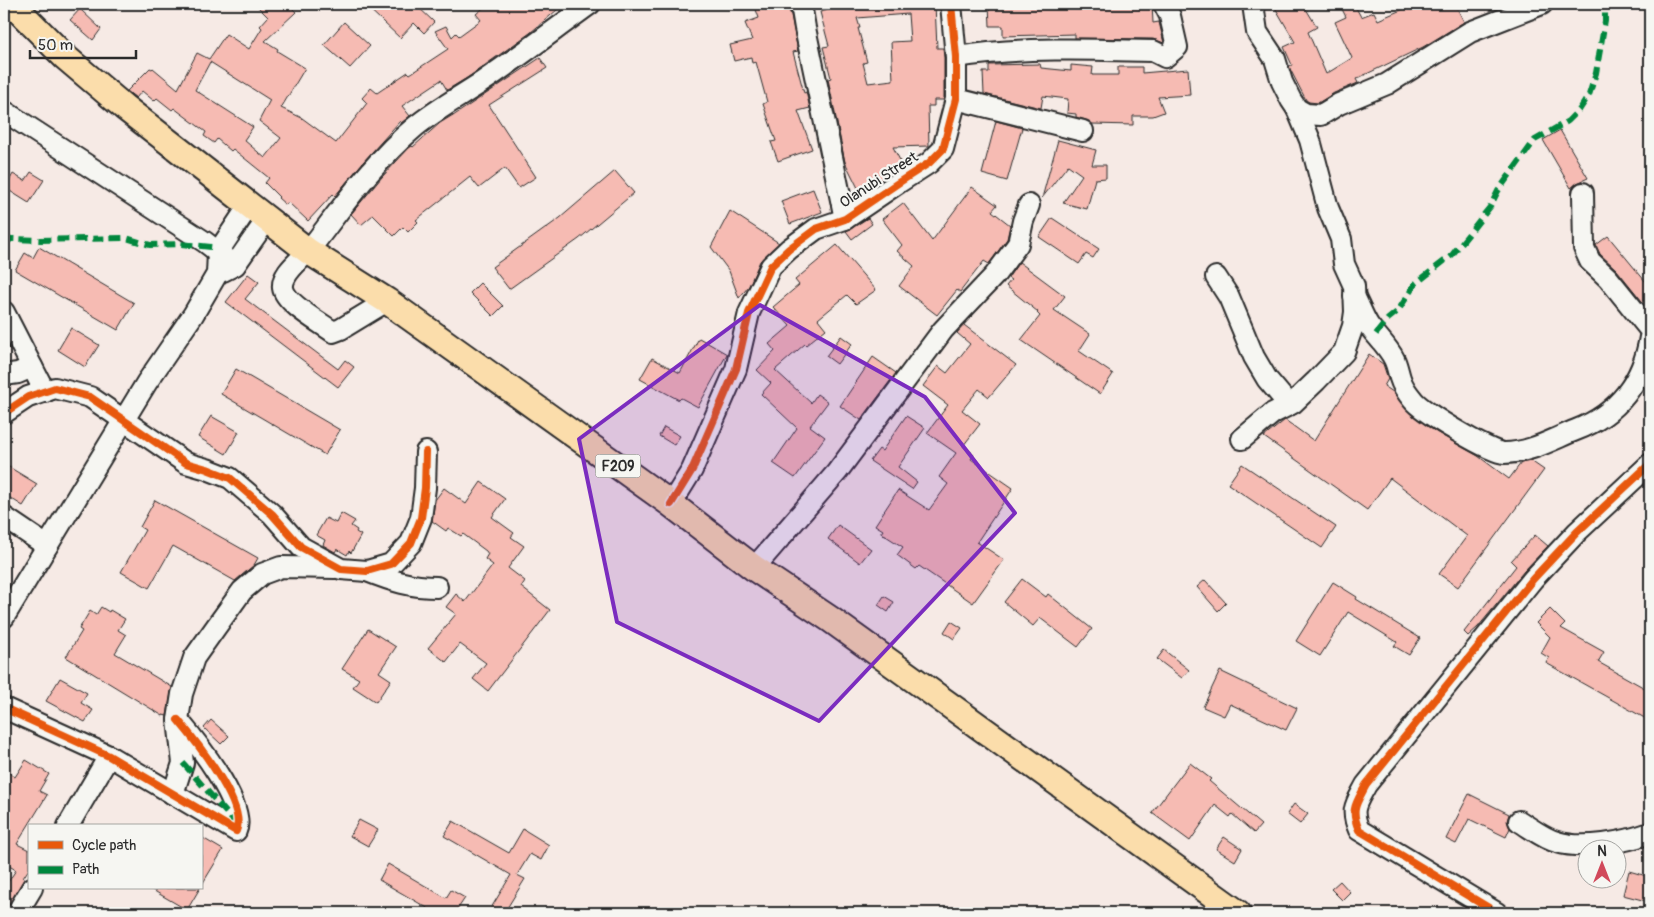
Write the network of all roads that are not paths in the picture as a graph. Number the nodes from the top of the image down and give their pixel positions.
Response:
1 (12, 4) edge
2 (590, 4) edge
3 (801, 4) edge
4 (951, 4) edge
5 (1164, 4) edge
6 (1252, 4) edge
7 (1542, 4) edge
8 (956, 57) junction
9 (956, 99) junction
10 (1297, 110) junction
11 (4, 111) edge
12 (1083, 131) dead end
13 (1583, 193) dead end
14 (1029, 205) dead end
15 (260, 211) junction
16 (845, 219) junction
17 (308, 251) junction
18 (218, 252) junction
19 (235, 265) junction
20 (217, 274) junction
21 (1216, 277) dead end
22 (1354, 296) junction
23 (387, 301) junction
24 (4, 312) edge
25 (1650, 330) edge
26 (1650, 337) edge
27 (32, 367) junction
28 (4, 374) edge
29 (45, 392) junction
30 (1289, 405) junction
31 (4, 413) edge
32 (123, 420) junction
33 (1242, 439) dead end
34 (426, 452) dead end
35 (1646, 473) edge
36 (671, 504) junction
37 (4, 518) edge
38 (47, 546) junction
39 (754, 568) junction
40 (341, 569) junction
41 (367, 572) junction
42 (437, 587) dead end
43 (4, 617) edge
44 (4, 708) edge
45 (178, 720) junction
46 (109, 756) junction
47 (173, 794) junction
48 (1519, 821) dead end
49 (69, 824) edge
50 (1650, 833) edge
51 (31, 890) edge
52 (17, 913) edge
53 (1238, 913) edge
54 (1497, 913) edge

1 - 15 main road, F209
2 - 17 street
3 - 16 street
4 - 8 street, Olanubi Street
5 - 8 street
6 - 10 street
7 - 10 street
8 - 9 street, Olanubi Street
9 - 12 street
9 - 16 street, Olanubi Street
10 - 22 street
11 - 18 street
13 - 25 street
14 - 39 street
15 - 17 main road, F209
15 - 18 street
15 - 19 street
16 - 36 street, Olanubi Street
17 - 23 main road, F209
17 - 23 street
18 - 19 street
18 - 20 street
19 - 20 street
20 - 32 street
21 - 30 street
22 - 26 street
22 - 30 street
23 - 36 main road, F209
24 - 27 street
27 - 28 street
27 - 29 street
29 - 31 street
29 - 32 street
30 - 33 street
32 - 38 street
32 - 40 street
34 - 41 street
35 - 54 street
36 - 39 main road, F209
37 - 38 street
38 - 43 street
39 - 53 main road, F209
40 - 41 street
40 - 45 street
41 - 42 street
44 - 46 street
45 - 47 street
45 - 47 street
46 - 47 street
46 - 49 street
48 - 50 street
51 - 52 street

